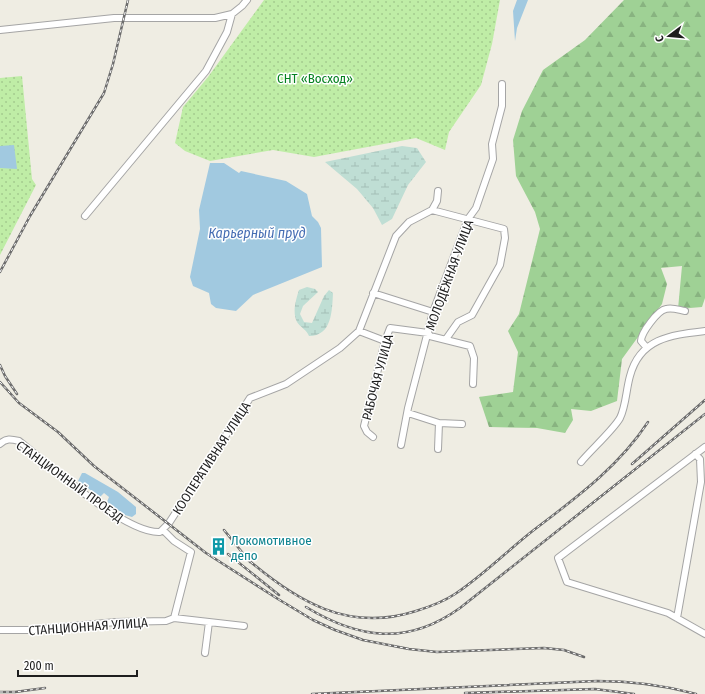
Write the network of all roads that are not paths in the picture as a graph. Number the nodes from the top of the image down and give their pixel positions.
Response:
1 (246, 0) edge
2 (232, 14) junction
3 (0, 30) edge
4 (502, 84) dead end
5 (438, 191) dead end
6 (432, 210) junction
7 (85, 216) dead end
8 (468, 219) junction
9 (373, 293) junction
10 (685, 311) dead end
11 (433, 312) junction
12 (359, 331) junction
13 (705, 331) edge
14 (428, 333) junction
15 (446, 339) junction
16 (385, 341) junction
17 (647, 348) junction
18 (473, 384) dead end
19 (408, 413) junction
20 (438, 422) junction
21 (462, 424) dead end
22 (373, 437) dead end
23 (0, 444) edge
24 (401, 445) dead end
25 (705, 447) edge
26 (438, 449) dead end
27 (695, 454) junction
28 (581, 462) dead end
29 (163, 530) junction
30 (174, 618) junction
31 (677, 618) junction
32 (209, 622) junction
33 (244, 626) dead end
34 (0, 630) edge
35 (705, 634) edge
36 (205, 653) dead end

1 - 2 street
2 - 3 street
2 - 7 street
4 - 8 street, МОЛОДЁЖНАЯ УЛИЦА
5 - 6 street
6 - 8 street
6 - 9 street, КООПЕРАТИВНАЯ УЛИЦА
8 - 11 street, МОЛОДЁЖНАЯ УЛИЦА
8 - 15 street
9 - 11 street
9 - 12 street, КООПЕРАТИВНАЯ УЛИЦА
10 - 17 street
11 - 14 street, МОЛОДЁЖНАЯ УЛИЦА
12 - 16 street
12 - 29 street, КООПЕРАТИВНАЯ УЛИЦА
13 - 17 street
14 - 15 street
14 - 16 street, РАБОЧАЯ УЛИЦА
14 - 19 street, МОЛОДЁЖНАЯ УЛИЦА
15 - 18 street
16 - 22 street, РАБОЧАЯ УЛИЦА
17 - 28 street
19 - 20 street
19 - 24 street, МОЛОДЁЖНАЯ УЛИЦА
20 - 21 street
20 - 26 street
23 - 29 street, СТАНЦИОННЫЙ ПРОЕЗД
25 - 27 street
27 - 31 street
27 - 31 street
29 - 30 street
30 - 32 street, СТАНЦИОННАЯ УЛИЦА
30 - 34 street, СТАНЦИОННАЯ УЛИЦА
31 - 35 street
32 - 33 street, СТАНЦИОННАЯ УЛИЦА
32 - 36 street

